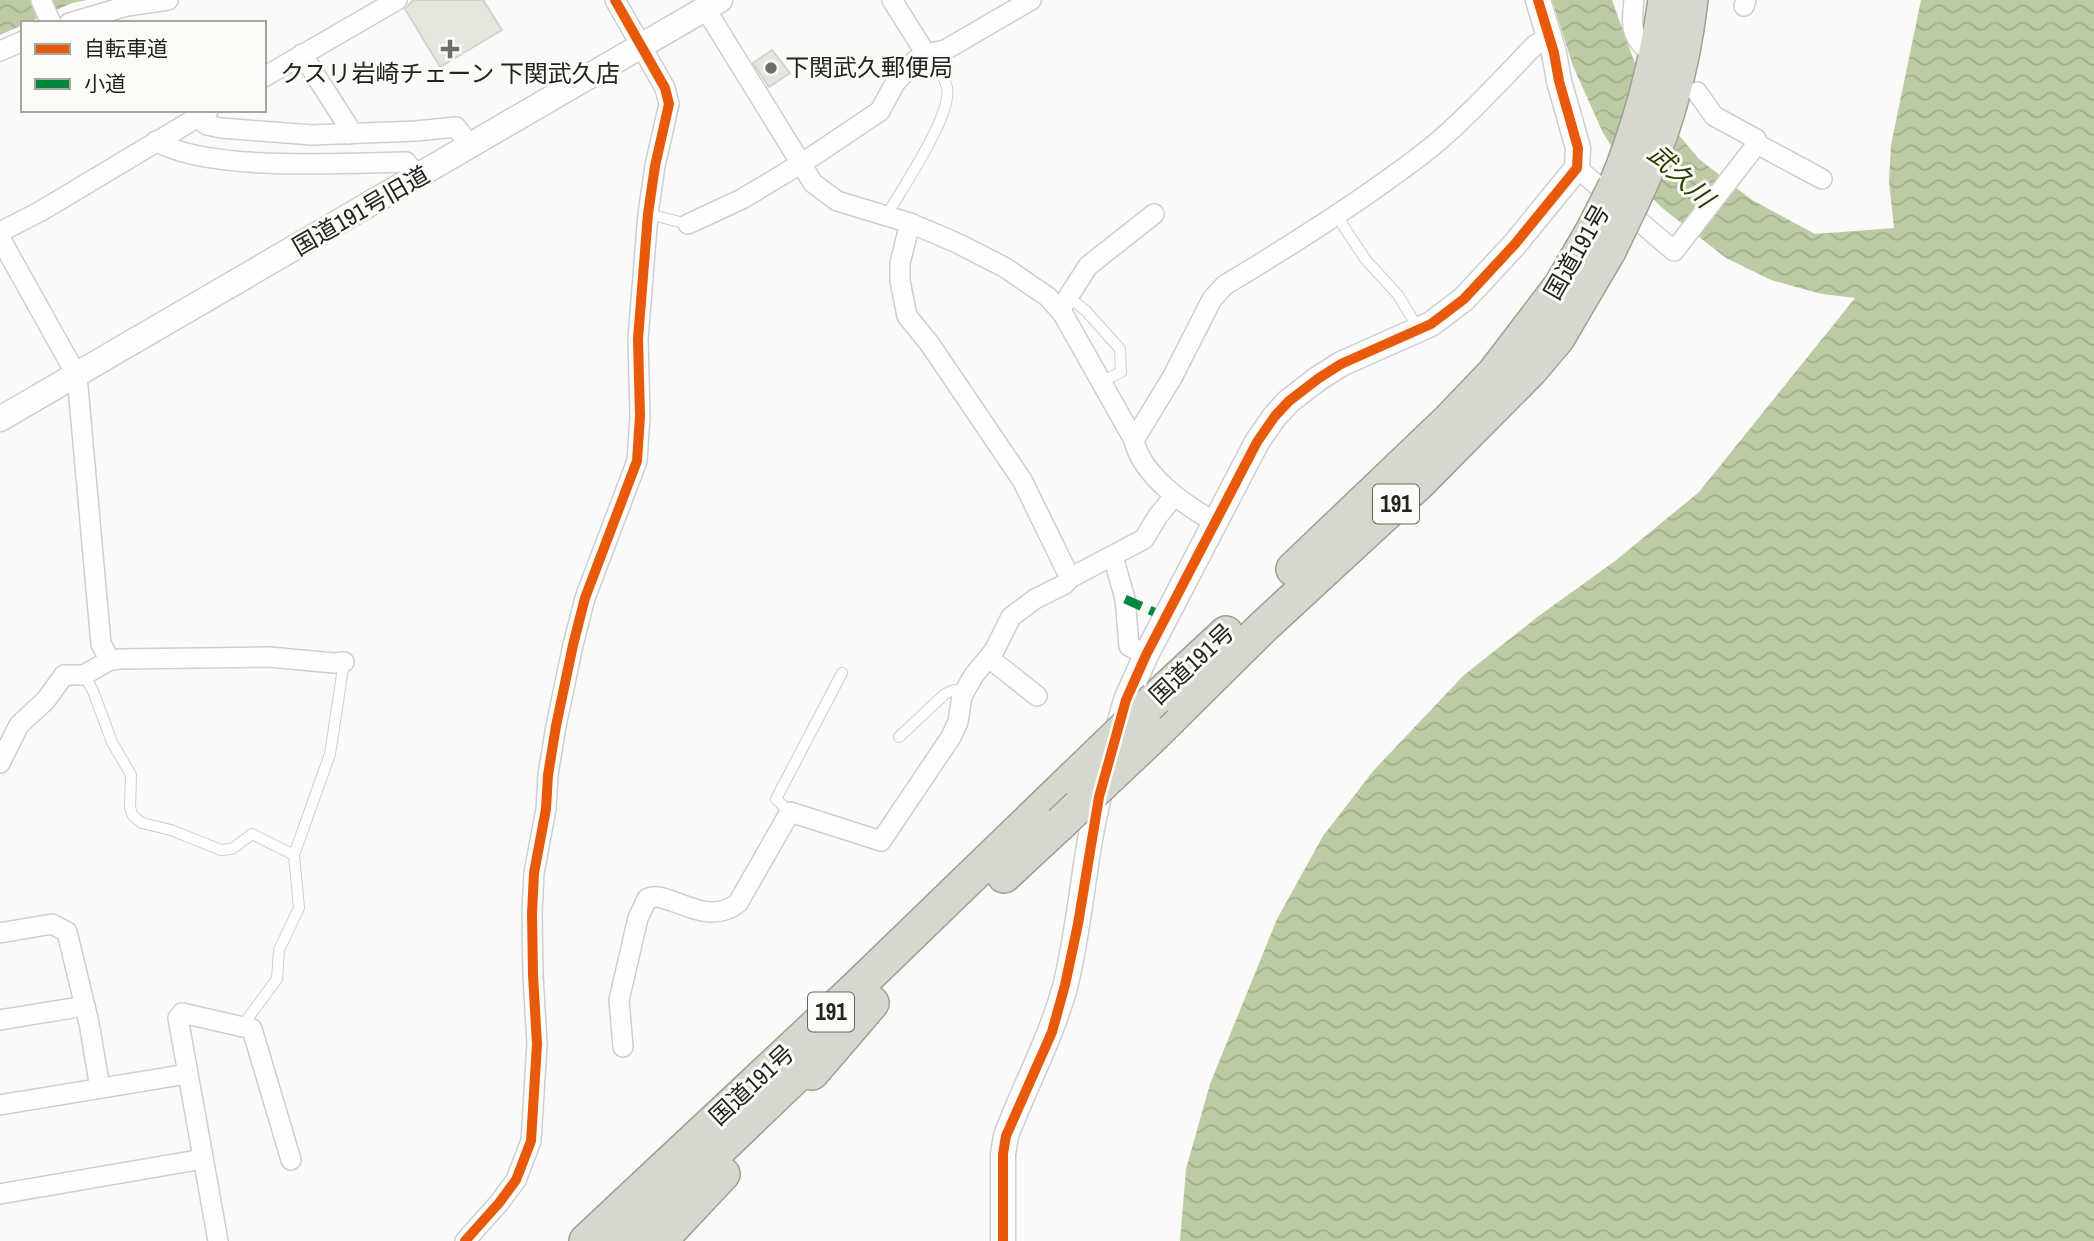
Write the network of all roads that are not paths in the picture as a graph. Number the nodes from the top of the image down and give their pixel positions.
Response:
1 (41, 0) edge
2 (168, 0) edge
3 (397, 0) edge
4 (615, 0) edge
5 (892, 0) edge
6 (1031, 0) edge
7 (1538, 0) edge
8 (1634, 0) edge
9 (1665, 0) edge
10 (1691, 0) edge
11 (709, 3) edge
12 (50, 21) edge
13 (75, 21) edge
14 (1550, 37) junction
15 (21, 42) edge
16 (641, 48) junction
17 (0, 51) edge
18 (929, 53) junction
19 (302, 54) junction
20 (1668, 73) junction
21 (266, 76) edge
22 (203, 114) edge
23 (349, 134) junction
24 (156, 141) junction
25 (1756, 146) junction
26 (471, 147) junction
27 (800, 163) junction
28 (1577, 168) junction
29 (418, 178) junction
30 (1822, 179) dead end
31 (648, 214) junction
32 (1154, 214) dead end
33 (887, 215) junction
34 (1336, 215) junction
35 (910, 223) junction
36 (688, 224) joint
37 (0, 237) edge
38 (1602, 240) junction
39 (1063, 303) junction
40 (1412, 318) dead end
41 (77, 376) junction
42 (1101, 382) junction
43 (0, 419) edge
44 (1134, 440) junction
45 (1174, 496) junction
46 (1215, 522) junction
47 (1113, 556) junction
48 (1070, 578) junction
49 (1146, 654) junction
50 (989, 658) junction
51 (110, 660) junction
52 (344, 662) joint
53 (842, 673) dead end
54 (84, 675) junction
55 (964, 691) junction
56 (1037, 696) dead end
57 (899, 737) dead end
58 (0, 763) edge
59 (790, 812) junction
60 (294, 855) junction
61 (0, 933) edge
62 (872, 1003) junction
63 (85, 1006) junction
64 (0, 1020) edge
65 (244, 1027) junction
66 (623, 1047) dead end
67 (187, 1074) junction
68 (100, 1088) junction
69 (0, 1105) edge
70 (204, 1159) junction
71 (291, 1160) dead end
72 (0, 1194) edge
73 (617, 1229) edge
74 (218, 1241) edge
75 (465, 1241) edge
76 (566, 1241) edge
77 (586, 1241) edge
78 (660, 1241) edge
79 (1003, 1241) edge

1 - 12 street
2 - 13 street
3 - 19 street
4 - 16 street
5 - 18 street
6 - 18 street
7 - 14 street
8 - 20 street
9 - 20 highway, 国道191号 / 191
10 - 20 highway, 国道191号 / 191
11 - 16 street, 国道191号旧道
11 - 27 street
14 - 28 street
14 - 34 street
15 - 17 street
16 - 26 street, 国道191号旧道
16 - 31 street
18 - 27 street
18 - 33 lane
19 - 21 street
19 - 23 street
20 - 25 street
20 - 38 highway, 国道191号 / 191, bridge
22 - 23 street
22 - 24 street
23 - 26 street
24 - 29 street
24 - 37 street
25 - 28 street
25 - 30 street
26 - 29 street, 国道191号旧道
27 - 33 street
27 - 36 street
28 - 46 street
29 - 41 street, 国道191号旧道
31 - 36 lane
31 - 75 street
32 - 39 street
33 - 35 street
34 - 40 lane
34 - 44 street
35 - 39 street
35 - 48 street
37 - 41 street
38 - 62 highway, 国道191号 / 191, bridge
38 - 73 highway, 国道191号 / 191, bridge
39 - 42 street
39 - 42 lane
41 - 43 street, 国道191号旧道
41 - 51 street
42 - 44 street
44 - 45 street
45 - 46 street
45 - 47 street
46 - 49 street
47 - 48 street
47 - 49 street
48 - 50 street
49 - 79 street
50 - 55 street
50 - 56 street
51 - 52 street
51 - 54 street
52 - 60 lane
53 - 59 lane
54 - 58 street
54 - 60 lane
55 - 57 lane
55 - 59 street
59 - 66 street
60 - 65 lane
61 - 63 street
62 - 73 highway, 国道191号 / 191
62 - 78 highway
63 - 64 street
63 - 68 street
65 - 67 street
65 - 71 street
67 - 68 street
67 - 70 street
68 - 69 street
70 - 72 street
70 - 74 street
73 - 76 highway
73 - 77 highway, 国道191号 / 191

